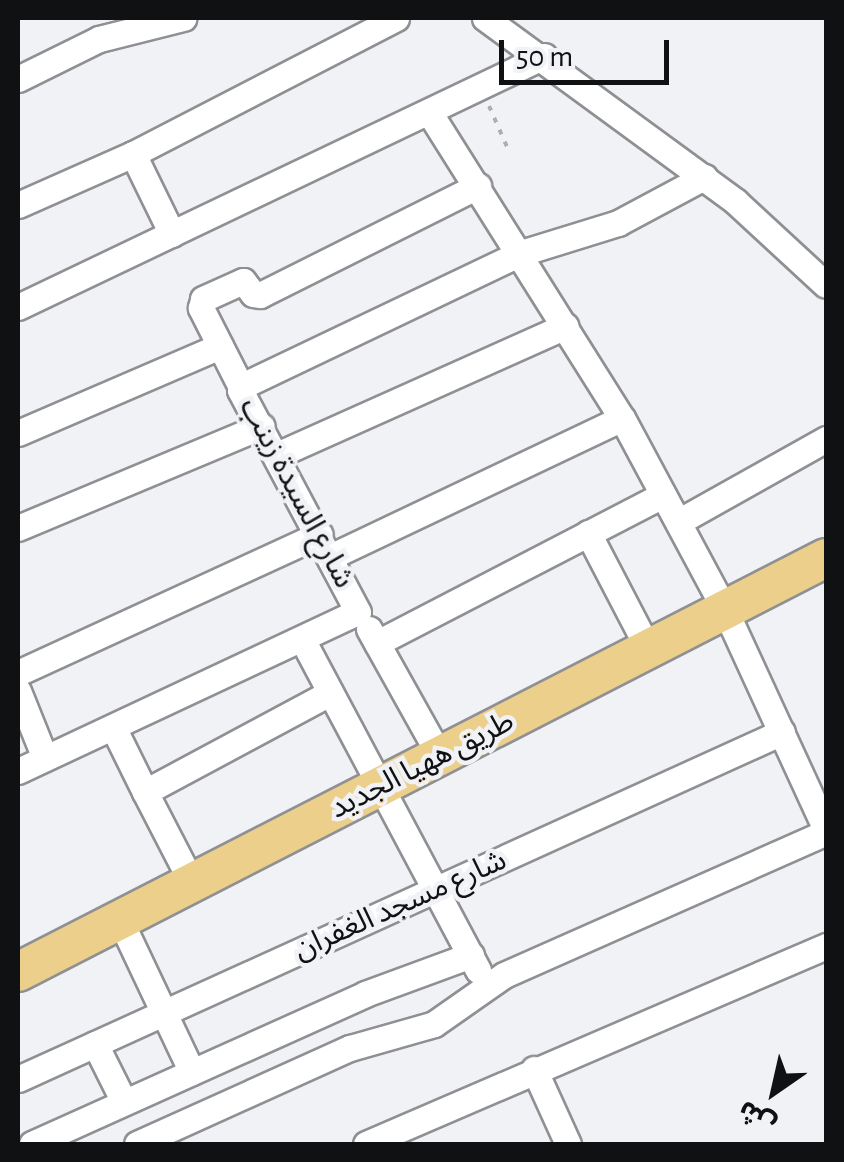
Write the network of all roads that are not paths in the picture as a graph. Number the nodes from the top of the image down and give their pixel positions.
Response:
1 (183, 18) edge
2 (396, 18) edge
3 (485, 18) edge
4 (116, 25) edge
5 (544, 56) junction
6 (18, 79) edge
7 (429, 112) junction
8 (133, 154) junction
9 (704, 177) junction
10 (478, 186) junction
11 (18, 204) edge
12 (172, 234) junction
13 (521, 253) junction
14 (826, 285) edge
15 (18, 304) edge
16 (566, 326) junction
17 (220, 346) junction
18 (241, 387) junction
19 (622, 418) junction
20 (262, 426) junction
21 (18, 433) edge
22 (826, 440) edge
23 (277, 455) junction
24 (663, 495) junction
25 (678, 522) junction
26 (18, 528) edge
27 (588, 533) junction
28 (326, 545) junction
29 (826, 558) edge
30 (725, 610) junction
31 (358, 612) junction
32 (302, 639) junction
33 (377, 642) junction
34 (648, 650) junction
35 (18, 673) edge
36 (18, 691) edge
37 (330, 693) junction
38 (113, 727) junction
39 (782, 732) junction
40 (440, 756) junction
41 (45, 758) junction
42 (18, 771) edge
43 (380, 786) junction
44 (145, 792) junction
45 (826, 831) edge
46 (192, 882) junction
47 (434, 889) junction
48 (120, 920) junction
49 (826, 946) edge
50 (471, 955) junction
51 (18, 972) edge
52 (486, 985) junction
53 (164, 1012) junction
54 (95, 1044) junction
55 (534, 1069) junction
56 (192, 1072) junction
57 (18, 1078) edge
58 (124, 1102) junction
59 (32, 1144) edge
60 (137, 1144) edge
61 (366, 1144) edge
62 (568, 1144) edge

1 - 4 street
2 - 8 street
3 - 5 street
4 - 6 street
5 - 7 street
5 - 9 street
7 - 10 street
7 - 12 street
8 - 11 street
8 - 12 street
9 - 13 street, شارع السيدة زينب
9 - 14 street
10 - 13 street
10 - 17 street
12 - 15 street
13 - 16 street
13 - 18 street, شارع السيدة زينب
16 - 19 street
16 - 23 street
17 - 18 street
17 - 21 street
18 - 20 street, شارع السيدة زينب
19 - 24 street
19 - 28 street
20 - 23 street, شارع السيدة زينب
20 - 26 street
22 - 25 street
23 - 28 street, شارع السيدة زينب
24 - 25 street
24 - 27 street
25 - 30 street
27 - 33 street
27 - 34 street
28 - 31 street, شارع السيدة زينب
28 - 35 street
29 - 30 main road, طريق ههيا الجديد
30 - 34 main road, طريق ههيا الجديد
30 - 39 street
31 - 32 street, شارع السيدة زينب
31 - 33 street
32 - 37 street
32 - 38 street, شارع السيدة زينب
33 - 40 street
34 - 40 main road, طريق ههيا الجديد
36 - 41 street
37 - 43 street
37 - 44 street
38 - 41 street, شارع السيدة زينب
38 - 44 street
39 - 45 street
39 - 47 street, شارع مسجد الغفران
40 - 43 main road, طريق ههيا الجديد
41 - 42 street, شارع السيدة زينب
43 - 46 main road, طريق ههيا الجديد
43 - 47 street
44 - 46 street
45 - 52 street
46 - 48 main road, طريق ههيا الجديد
47 - 50 street
47 - 53 street, شارع مسجد الغفران
48 - 51 main road, طريق ههيا الجديد
48 - 53 street
49 - 55 street
50 - 52 street
50 - 56 street
52 - 60 street
53 - 54 street, شارع مسجد الغفران
53 - 56 street
54 - 57 street, شارع مسجد الغفران
54 - 58 street
55 - 61 street
55 - 62 street
56 - 58 street
58 - 59 street

